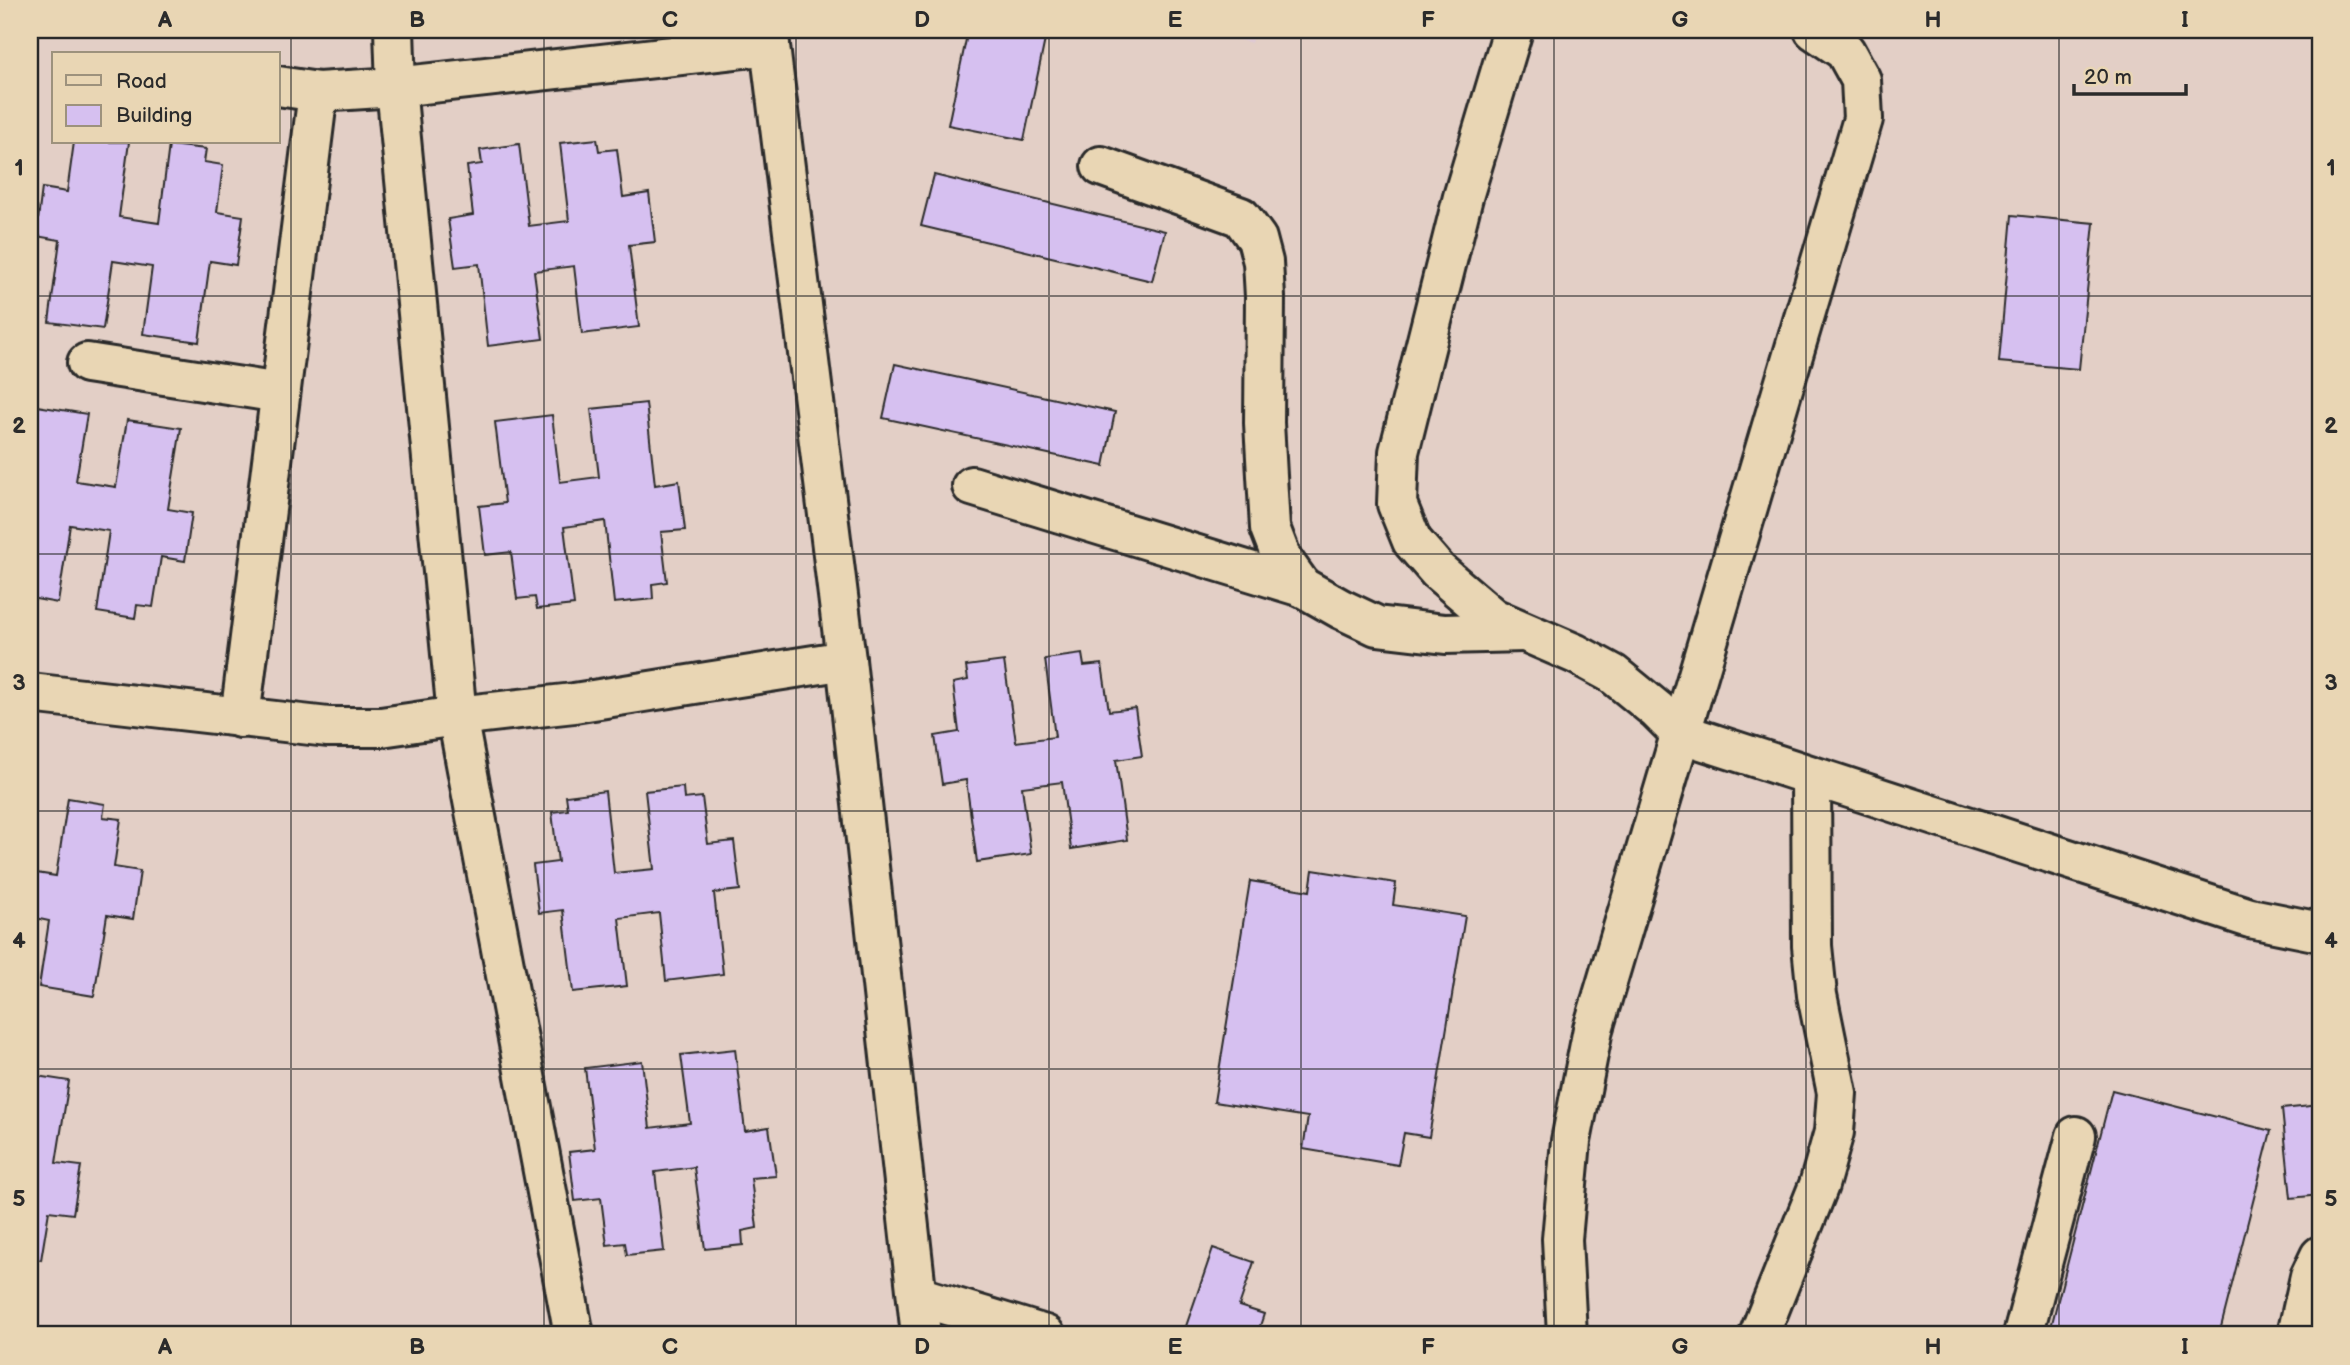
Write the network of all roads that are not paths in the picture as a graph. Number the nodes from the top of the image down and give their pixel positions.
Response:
1 (394, 30) edge
2 (1513, 30) edge
3 (1814, 30) edge
4 (769, 37) edge
5 (280, 86) edge
6 (396, 87) junction
7 (318, 92) junction
8 (1101, 166) dead end
9 (86, 362) dead end
10 (281, 393) junction
11 (972, 486) dead end
12 (1302, 587) junction
13 (1527, 632) junction
14 (846, 660) junction
15 (30, 693) edge
16 (457, 716) junction
17 (240, 718) junction
18 (1680, 733) junction
19 (1811, 776) junction
20 (2320, 932) edge
21 (2076, 1136) dead end
22 (2320, 1256) edge
23 (917, 1296) junction
24 (574, 1335) edge
25 (921, 1335) edge
26 (1045, 1335) edge
27 (1567, 1335) edge
28 (1759, 1335) edge
29 (2023, 1335) edge
30 (2297, 1335) edge

1 - 6 street
2 - 13 street
3 - 18 street
4 - 6 street
4 - 14 street
5 - 7 street
6 - 7 street
6 - 16 street
7 - 10 street
8 - 12 street
9 - 10 street
10 - 17 street
11 - 12 street
12 - 13 street
13 - 18 street
14 - 16 street
14 - 23 street
15 - 17 street
16 - 17 street
16 - 24 street
18 - 19 street
18 - 27 street
19 - 20 street
19 - 28 street
21 - 29 street
22 - 30 street
23 - 25 street
23 - 26 street

